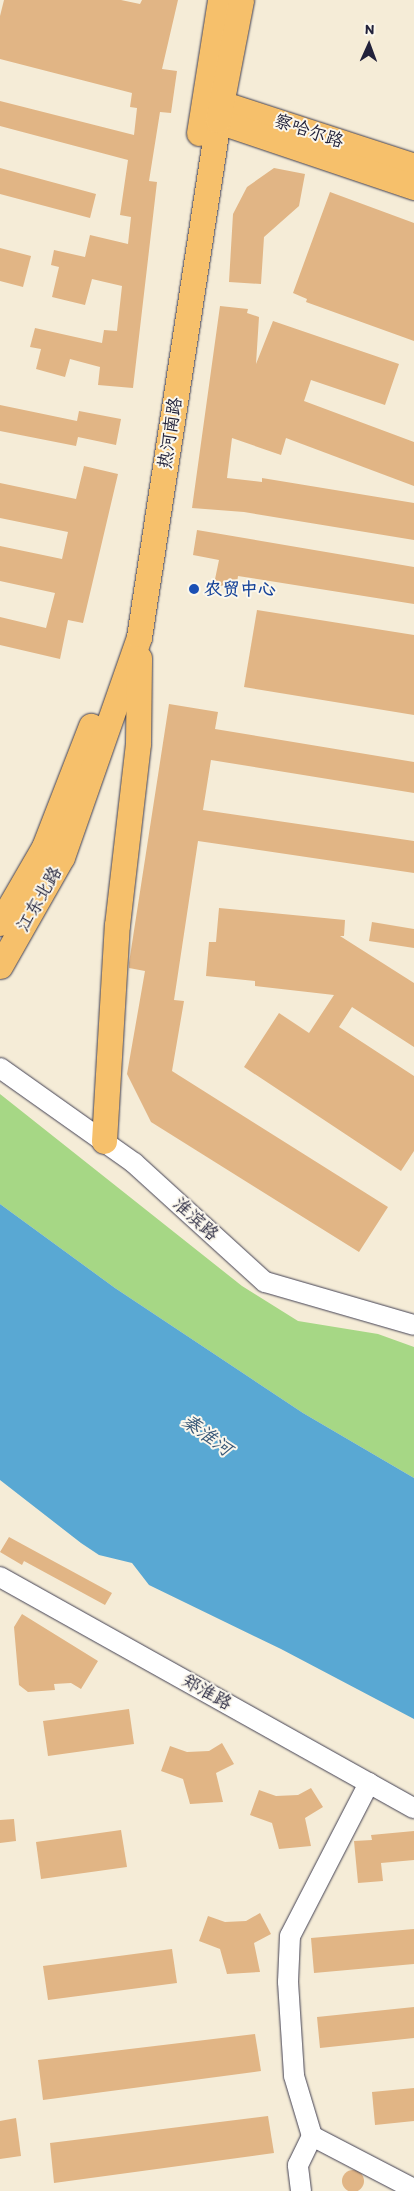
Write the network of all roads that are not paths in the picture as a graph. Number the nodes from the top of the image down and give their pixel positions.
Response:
1 (220, 0) edge
2 (241, 0) edge
3 (211, 109) junction
4 (414, 166) edge
5 (414, 187) edge
6 (139, 637) junction
7 (53, 852) junction
8 (0, 924) edge
9 (0, 966) edge
10 (0, 1068) edge
11 (104, 1141) junction
12 (414, 1326) edge
13 (0, 1577) edge
14 (369, 1783) junction
15 (414, 1808) edge
16 (312, 2136) junction
17 (414, 2189) edge
18 (301, 2191) edge

1 - 3 main road, 热河南路
2 - 3 main road, 热河南路
3 - 4 main road, 察哈尔路
3 - 5 main road, 察哈尔路
3 - 6 main road, 热河南路
3 - 7 main road, 热河南路
6 - 7 main road, 热河南路
6 - 11 main road
7 - 8 main road, 江东北路
7 - 9 main road, 江东北路
10 - 11 street, 淮滨路
11 - 12 street, 淮滨路
13 - 14 street, 郑淮路
14 - 15 street, 郑淮路
14 - 16 street
16 - 17 street
16 - 18 street

